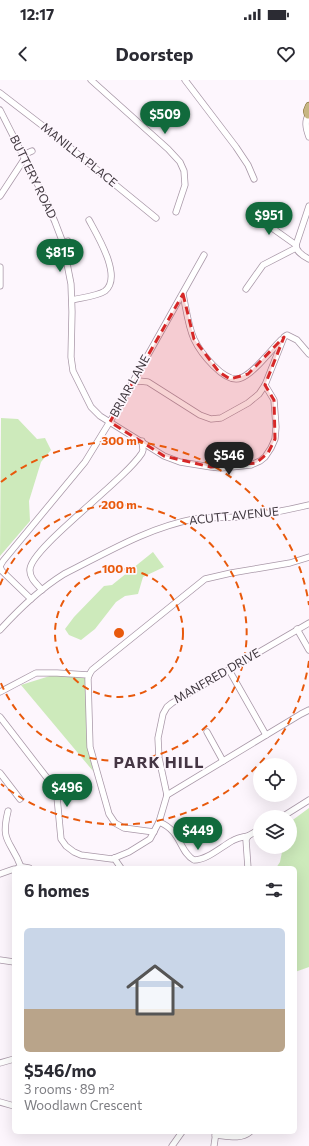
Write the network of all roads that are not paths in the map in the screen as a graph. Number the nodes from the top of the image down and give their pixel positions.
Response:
1 (91, 80) edge
2 (185, 80) edge
3 (0, 94) edge
4 (309, 106) edge
5 (1, 114) edge
6 (308, 116) edge
7 (307, 126) edge
8 (309, 137) edge
9 (32, 151) dead end
10 (24, 157) junction
11 (254, 179) dead end
12 (0, 196) edge
13 (309, 206) edge
14 (176, 212) dead end
15 (251, 213) dead end
16 (156, 218) dead end
17 (89, 220) dead end
18 (296, 247) junction
19 (204, 255) dead end
20 (309, 259) edge
21 (0, 267) edge
22 (0, 286) edge
23 (246, 289) dead end
24 (183, 294) junction
25 (72, 300) junction
26 (284, 337) junction
27 (309, 354) edge
28 (133, 382) junction
29 (265, 385) junction
30 (110, 422) junction
31 (142, 441) junction
32 (309, 505) edge
33 (309, 557) edge
34 (0, 567) edge
35 (42, 590) junction
36 (31, 599) junction
37 (309, 623) edge
38 (0, 630) edge
39 (297, 630) junction
40 (309, 650) edge
41 (229, 670) junction
42 (89, 675) junction
43 (0, 692) edge
44 (309, 710) edge
45 (0, 717) edge
46 (207, 732) dead end
47 (266, 735) junction
48 (223, 761) junction
49 (0, 773) edge
50 (166, 795) junction
51 (20, 799) dead end
52 (309, 800) edge
53 (293, 810) edge
54 (8, 811) dead end
55 (159, 822) junction
56 (154, 832) junction
57 (253, 833) edge
58 (248, 836) junction
59 (114, 858) junction
60 (17, 866) edge
61 (120, 866) edge
62 (248, 866) edge
63 (12, 870) edge
64 (0, 874) edge
65 (0, 960) edge
66 (12, 962) edge
67 (12, 1060) edge
68 (0, 1063) edge
69 (0, 1102) edge
70 (12, 1105) edge
71 (181, 1134) edge
72 (216, 1134) edge
73 (247, 1134) edge
74 (172, 1146) edge
75 (214, 1146) edge

1 - 14 street
2 - 11 street
3 - 16 street, MANILLA PLACE
4 - 6 main road
5 - 10 street, BUTTERY ROAD
6 - 7 street
7 - 8 street
9 - 10 street
10 - 12 street
10 - 25 street, BUTTERY ROAD
13 - 18 street
15 - 18 street
17 - 25 street
18 - 20 street
18 - 23 street
19 - 24 street, BRIAR LANE
21 - 22 street
24 - 26 street
24 - 28 street, BRIAR LANE
25 - 30 street, BUTTERY ROAD
26 - 27 street
26 - 29 street
28 - 29 street
28 - 30 street, BRIAR LANE
29 - 31 street, BUTTERY ROAD
30 - 31 street, BUTTERY ROAD
30 - 34 street, BRIAR LANE
31 - 35 street
32 - 35 street, ACUTT AVENUE
33 - 42 street
34 - 36 street, BRIAR LANE
35 - 36 street, ACUTT AVENUE
36 - 38 street, ACUTT AVENUE
37 - 39 street, MANFRED DRIVE
39 - 40 street
39 - 41 street, MANFRED DRIVE
41 - 47 street
41 - 50 street, MANFRED DRIVE
42 - 43 street
42 - 56 street
44 - 47 street
45 - 59 street
46 - 48 street
47 - 48 street
48 - 50 street
49 - 51 street
50 - 55 street, MANFRED DRIVE
52 - 53 street
54 - 60 street
55 - 56 street, MANFRED DRIVE
55 - 58 street
56 - 59 street
57 - 58 street
58 - 62 street
59 - 61 street
63 - 64 street
65 - 66 street
67 - 68 street
69 - 70 street
71 - 74 street
72 - 73 street
72 - 75 street

